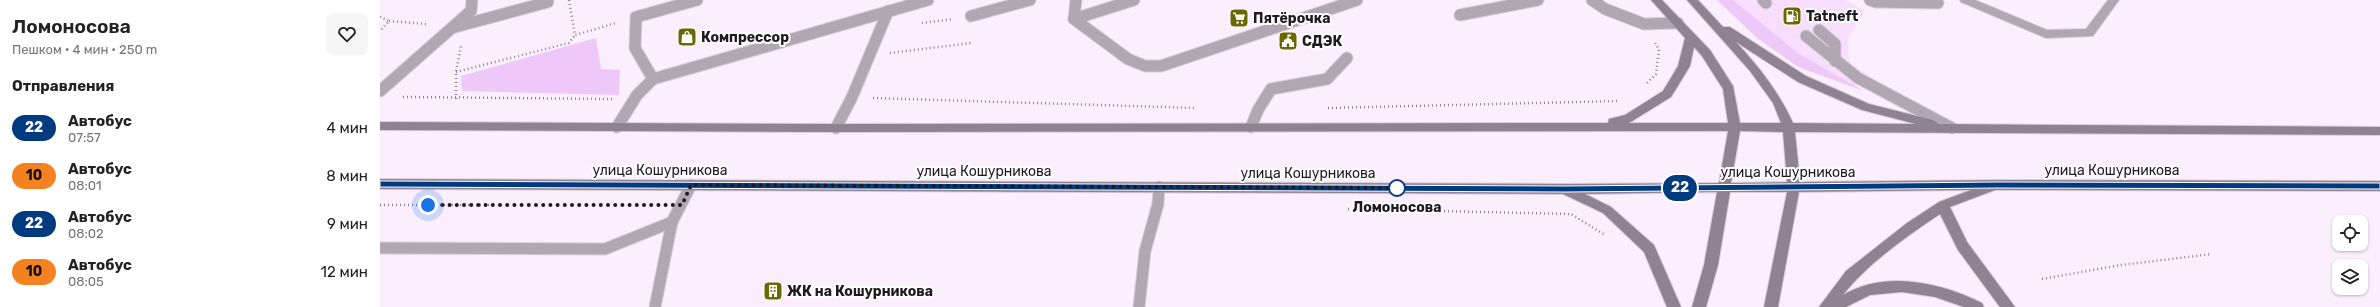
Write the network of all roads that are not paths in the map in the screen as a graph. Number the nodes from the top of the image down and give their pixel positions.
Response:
1 (472, 0) edge
2 (697, 0) edge
3 (928, 0) edge
4 (1030, 0) edge
5 (1076, 0) edge
6 (1134, 0) edge
7 (1357, 0) edge
8 (1538, 0) edge
9 (1592, 0) edge
10 (1656, 0) edge
11 (1692, 0) edge
12 (1870, 0) edge
13 (1965, 0) edge
14 (2114, 0) edge
15 (548, 2) dead end
16 (1938, 3) dead end
17 (888, 11) junction
18 (1460, 15) dead end
19 (971, 16) road end
20 (1074, 19) junction
21 (1713, 21) junction
22 (1678, 23) junction
23 (459, 26) junction
24 (1819, 30) dead end
25 (1806, 36) dead end
26 (1691, 37) junction
27 (1347, 58) dead end
28 (1835, 61) junction
29 (653, 78) junction
30 (380, 91) edge
31 (380, 126) edge
32 (618, 127) junction
33 (1251, 127) junction
34 (1581, 127) junction
35 (1736, 127) junction
36 (836, 128) junction
37 (1789, 128) junction
38 (1952, 128) junction
39 (2380, 131) edge
40 (380, 184) edge
41 (691, 185) junction
42 (1998, 185) junction
43 (2380, 186) edge
44 (1159, 187) junction
45 (1724, 187) junction
46 (1794, 187) junction
47 (1566, 189) junction
48 (1943, 205) junction
49 (672, 222) junction
50 (380, 248) edge
51 (654, 305) edge
52 (1139, 307) edge
53 (1674, 307) edge
54 (1699, 307) edge
55 (1771, 307) edge
56 (1826, 307) edge
57 (1835, 307) edge
58 (1978, 307) edge
59 (2008, 307) edge

1 - 23 lane
2 - 29 lane
3 - 17 lane
4 - 19 lane
5 - 20 lane
6 - 20 lane
7 - 20 lane
8 - 18 lane
9 - 22 lane
10 - 22 main road
11 - 21 main road
12 - 16 lane
13 - 14 street
15 - 23 lane
17 - 29 lane
17 - 36 lane
21 - 37 main road
21 - 38 main road
22 - 26 main road
23 - 30 lane
24 - 28 lane
25 - 28 lane
26 - 34 main road
26 - 35 main road
27 - 33 lane
28 - 38 lane
29 - 32 lane
31 - 32 main road
32 - 36 main road
33 - 34 main road
33 - 36 main road
34 - 35 main road
35 - 37 main road
35 - 45 main road
37 - 38 main road
37 - 46 main road
38 - 39 main road
40 - 41 main road, улица Кошурникова
41 - 44 main road, улица Кошурникова
41 - 49 lane
42 - 43 main road, улица Кошурникова
42 - 46 main road, улица Кошурникова
42 - 48 main road
44 - 47 main road, улица Кошурникова
44 - 52 lane
45 - 46 main road, улица Кошурникова
45 - 47 main road, улица Кошурникова
45 - 54 main road
46 - 55 main road
47 - 53 main road
48 - 56 main road
48 - 59 main road
49 - 50 lane
49 - 51 lane
57 - 58 main road

